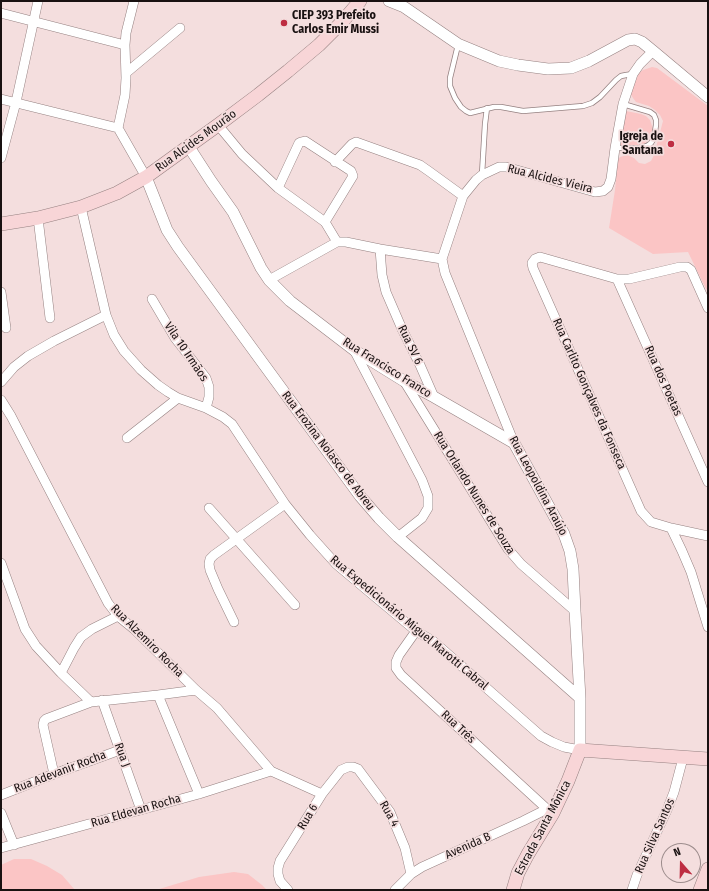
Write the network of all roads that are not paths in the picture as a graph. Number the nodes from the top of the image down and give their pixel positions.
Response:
1 (38, 1) edge
2 (134, 1) edge
3 (360, 1) edge
4 (389, 1) edge
5 (1, 13) edge
6 (33, 21) junction
7 (180, 28) dead end
8 (458, 44) junction
9 (125, 45) junction
10 (652, 51) junction
11 (126, 73) junction
12 (633, 74) junction
13 (708, 97) edge
14 (1, 99) edge
15 (16, 102) junction
16 (623, 104) junction
17 (487, 108) junction
18 (218, 125) junction
19 (118, 128) junction
20 (189, 147) junction
21 (615, 148) junction
22 (1, 158) edge
23 (336, 162) junction
24 (482, 175) junction
25 (146, 177) junction
26 (278, 188) junction
27 (463, 196) junction
28 (81, 207) junction
29 (38, 218) junction
30 (324, 222) junction
31 (1, 224) edge
32 (337, 242) junction
33 (380, 249) junction
34 (442, 259) junction
35 (617, 279) junction
36 (269, 280) junction
37 (1, 292) edge
38 (152, 299) dead end
39 (708, 308) edge
40 (106, 315) junction
41 (50, 318) dead end
42 (6, 328) dead end
43 (354, 350) junction
44 (404, 381) junction
45 (1, 382) edge
46 (434, 397) junction
47 (178, 398) junction
48 (1, 400) edge
49 (206, 408) junction
50 (127, 438) dead end
51 (514, 443) junction
52 (708, 482) edge
53 (285, 504) junction
54 (209, 508) dead end
55 (671, 528) junction
56 (708, 536) edge
57 (398, 537) junction
58 (237, 539) junction
59 (1, 563) edge
60 (295, 605) dead end
61 (575, 611) junction
62 (118, 616) junction
63 (234, 622) dead end
64 (708, 627) edge
65 (416, 631) junction
66 (61, 673) junction
67 (196, 690) junction
68 (158, 695) junction
69 (580, 698) junction
70 (102, 700) junction
71 (91, 702) junction
72 (120, 750) junction
73 (580, 750) junction
74 (683, 758) junction
75 (708, 759) edge
76 (348, 767) joint
77 (270, 771) junction
78 (54, 774) junction
79 (199, 794) junction
80 (322, 794) junction
81 (1, 795) edge
82 (142, 810) junction
83 (550, 811) junction
84 (1, 813) edge
85 (14, 845) junction
86 (1, 848) edge
87 (708, 869) edge
88 (411, 874) junction
89 (288, 890) edge
90 (395, 890) edge
91 (513, 890) edge
92 (632, 890) edge
93 (700, 890) edge

1 - 6 street
2 - 9 street
3 - 18 main road, Rua Alcides Mourão
4 - 8 street
5 - 6 street
6 - 9 street
6 - 15 street
7 - 11 street
8 - 10 street
8 - 17 lane
9 - 11 street
10 - 12 street, Rua Alcides Vieira
10 - 13 street
11 - 19 street
12 - 16 street, Rua Alcides Vieira
12 - 17 lane
14 - 15 street
15 - 19 street
15 - 22 street
16 - 21 street, Rua Alcides Vieira
16 - 21 lane
17 - 24 lane
18 - 20 main road, Rua Alcides Mourão
18 - 26 street
19 - 25 street
20 - 25 main road, Rua Alcides Mourão
20 - 36 street, Rua Francisco Franco
21 - 24 street, Rua Alcides Vieira
23 - 26 street
23 - 27 street
23 - 30 street
24 - 27 street, Rua Alcides Vieira
25 - 28 main road, Rua Alcides Mourão
25 - 57 street, Rua Erozina Nolasco de Abreu
26 - 30 street
27 - 34 street, Rua Alcides Vieira
28 - 29 main road, Rua Alcides Mourão
28 - 40 street, Rua Expedicionário Miguel Marotti Cabral
29 - 31 main road, Rua Alcides Mourão
29 - 41 street
30 - 32 street
32 - 33 street
32 - 36 street
33 - 34 street
33 - 46 street, Rua SV 6
34 - 51 street, Rua Leopoldina Araújo
35 - 39 street
35 - 52 street, Rua dos Poetas
35 - 55 street, Rua Carlito Gonçalves da Fonseca
36 - 43 street, Rua Francisco Franco
37 - 42 street
38 - 49 street, Vila 10 Irmãos
40 - 45 street
40 - 47 street, Rua Expedicionário Miguel Marotti Cabral
43 - 44 street, Rua Francisco Franco
43 - 57 street
44 - 46 street, Rua Francisco Franco
44 - 61 street, Rua Orlando Nunes de Souza
46 - 51 street, Rua Francisco Franco
47 - 49 street, Rua Expedicionário Miguel Marotti Cabral
47 - 50 street
48 - 62 street, Rua Alzemiro Rocha
49 - 53 street, Rua Expedicionário Miguel Marotti Cabral
51 - 61 street, Rua Leopoldina Araújo
53 - 58 street
53 - 65 street, Rua Expedicionário Miguel Marotti Cabral
54 - 58 street
55 - 56 street
55 - 64 street
57 - 69 street, Rua Erozina Nolasco de Abreu
58 - 60 street
58 - 63 street
59 - 66 street
61 - 69 street, Rua Leopoldina Araújo
62 - 66 street
62 - 67 street, Rua Alzemiro Rocha
65 - 73 street, Rua Expedicionário Miguel Marotti Cabral
65 - 83 street, Rua Três
66 - 71 street
67 - 68 street
67 - 77 street, Rua Alzemiro Rocha
68 - 70 street
68 - 79 street
69 - 73 street, Rua Leopoldina Araújo
70 - 71 street
70 - 72 street, Rua J
71 - 78 street
72 - 78 street, Rua Adevanir Rocha
72 - 82 street, Rua J
73 - 74 main road
73 - 83 main road, Estrada Santa Mônica
74 - 75 main road
74 - 92 street, Rua Silva Santos
76 - 80 street, Rua 6
76 - 88 street, Rua 4
77 - 79 street, Rua Eldevan Rocha
77 - 80 street, Rua Alzemiro Rocha
78 - 81 street, Rua Adevanir Rocha
79 - 82 street, Rua Eldevan Rocha
80 - 89 street, Rua 6
82 - 85 street, Rua Eldevan Rocha
83 - 88 street, Avenida B
83 - 91 main road, Estrada Santa Mônica
84 - 85 street
85 - 86 street, Rua Eldevan Rocha
87 - 93 main road
88 - 90 street, Avenida B

